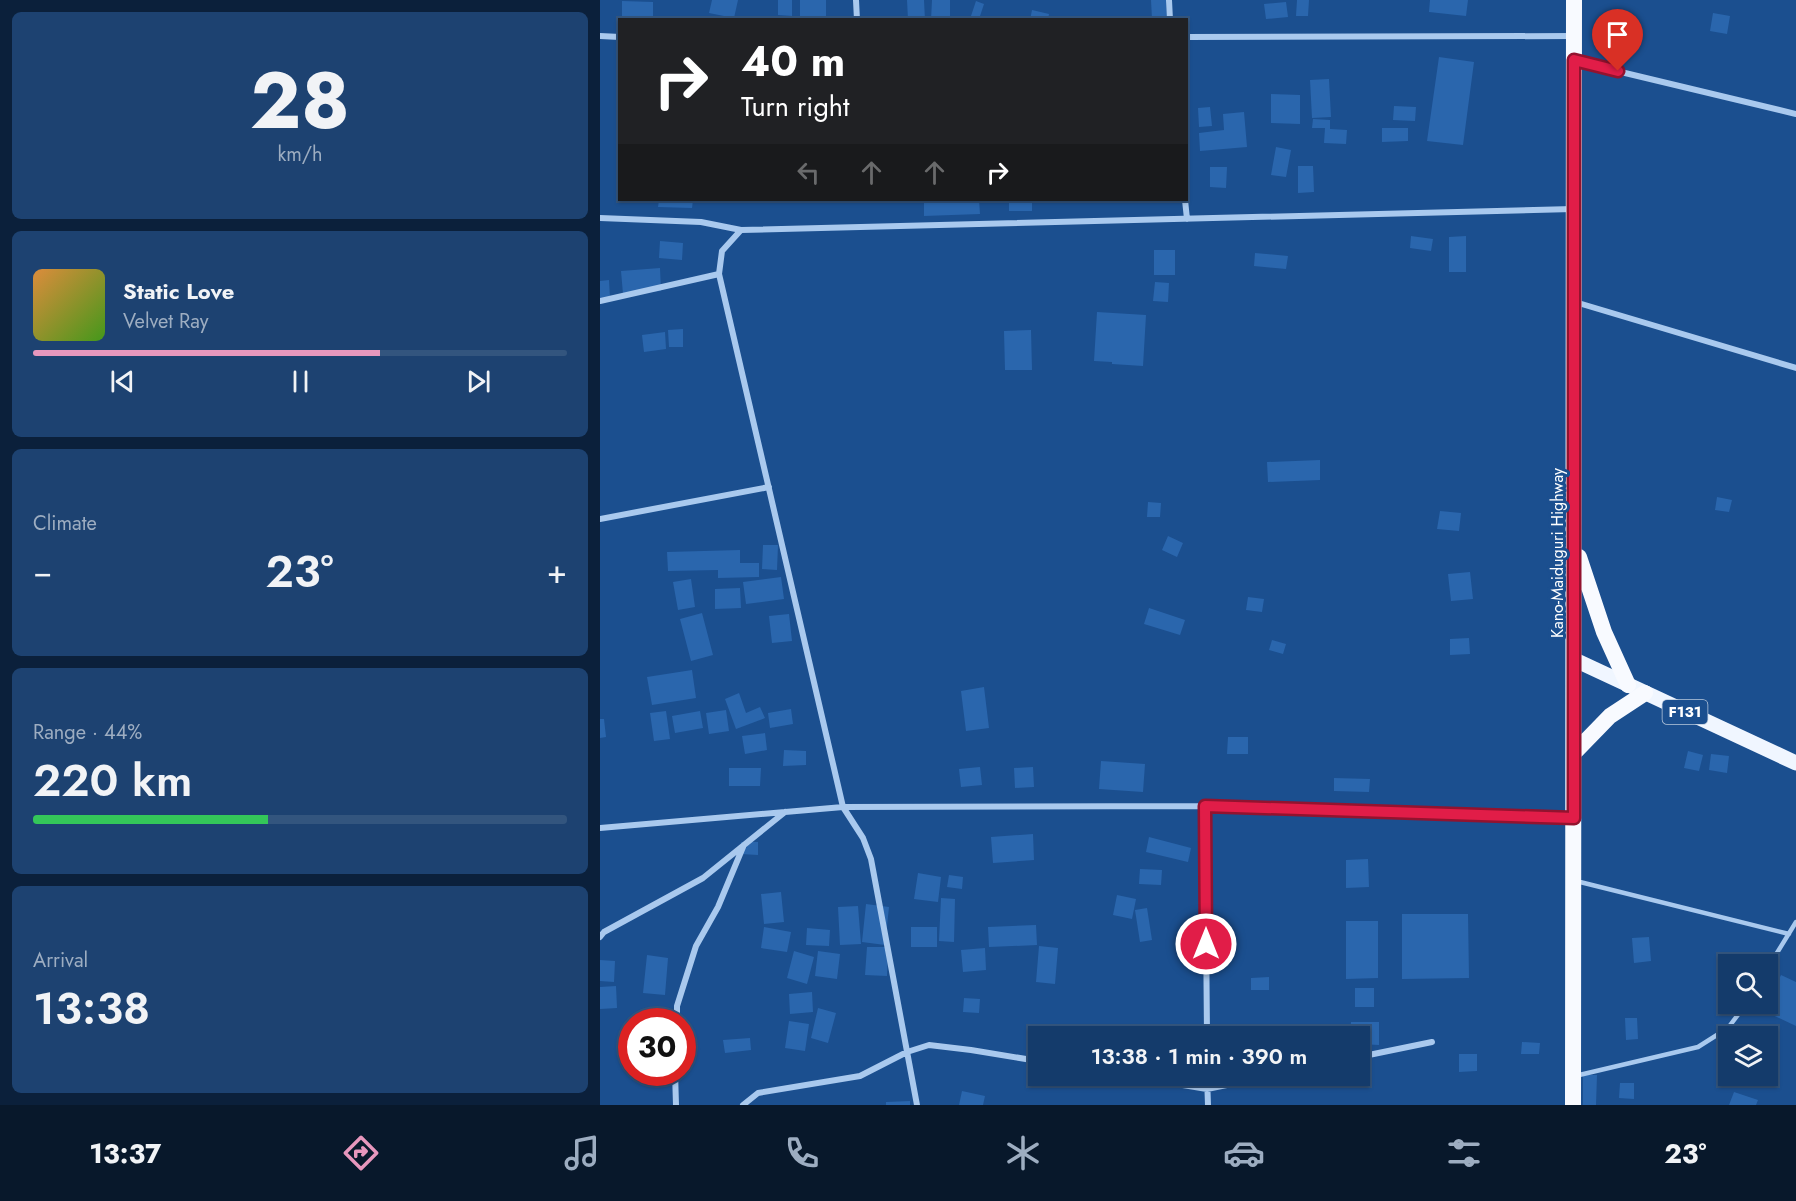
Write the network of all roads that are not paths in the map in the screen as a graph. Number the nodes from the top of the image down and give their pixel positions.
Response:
1 (856, 0) edge
2 (1169, 0) edge
3 (1574, 0) edge
4 (857, 18) edge
5 (1170, 18) edge
6 (600, 36) edge
7 (1574, 36) junction
8 (618, 37) edge
9 (1188, 37) edge
10 (1574, 60) junction
11 (1796, 114) edge
12 (1185, 201) edge
13 (1574, 209) junction
14 (600, 218) edge
15 (1187, 219) junction
16 (741, 230) junction
17 (720, 274) junction
18 (600, 301) edge
19 (1574, 302) junction
20 (1796, 368) edge
21 (769, 487) junction
22 (600, 519) edge
23 (1575, 544) junction
24 (1575, 660) junction
25 (1628, 685) junction
26 (1646, 693) junction
27 (1574, 753) junction
28 (1796, 763) edge
29 (1205, 806) junction
30 (843, 807) junction
31 (785, 812) junction
32 (1574, 818) junction
33 (600, 828) edge
34 (743, 846) junction
35 (1574, 881) junction
36 (1796, 922) edge
37 (1789, 934) junction
38 (600, 937) edge
39 (1776, 954) edge
40 (677, 1008) edge
41 (1738, 1014) edge
42 (1207, 1026) edge
43 (1432, 1042) dead end
44 (907, 1052) junction
45 (1370, 1055) edge
46 (1028, 1059) edge
47 (1574, 1077) junction
48 (675, 1086) edge
49 (1189, 1086) edge
50 (1222, 1086) edge
51 (1207, 1089) junction
52 (676, 1105) edge
53 (743, 1105) edge
54 (917, 1105) edge
55 (1208, 1105) edge
56 (1573, 1105) edge

1 - 4 street
2 - 5 street
3 - 7 highway, Kano-Maiduguri Highway
6 - 8 street
7 - 9 street
7 - 10 highway, Kano-Maiduguri Highway
10 - 11 street
10 - 13 highway, Kano-Maiduguri Highway
12 - 15 street
13 - 15 street
13 - 19 highway, Kano-Maiduguri Highway
14 - 16 street
15 - 16 street
16 - 17 street
17 - 18 street
17 - 21 street
19 - 20 street
19 - 23 highway, Kano-Maiduguri Highway
21 - 22 street
21 - 30 street
23 - 24 highway, Kano-Maiduguri Highway
23 - 25 highway
24 - 25 main road, F131
24 - 27 highway, Kano-Maiduguri Highway
25 - 26 main road, F131
26 - 27 highway
26 - 28 main road, F131
27 - 32 highway, Kano-Maiduguri Highway
29 - 30 street
29 - 32 street
29 - 42 street
30 - 31 street
30 - 44 street
31 - 33 street
31 - 34 street
32 - 35 highway, Kano-Maiduguri Highway
34 - 38 street
34 - 40 street
35 - 37 lane
35 - 47 highway, Kano-Maiduguri Highway
36 - 37 lane
37 - 39 lane
41 - 47 lane
43 - 45 street
44 - 46 street
44 - 53 street
44 - 54 street
47 - 56 highway, Kano-Maiduguri Highway
48 - 52 street
49 - 51 street
50 - 51 street
51 - 55 street

